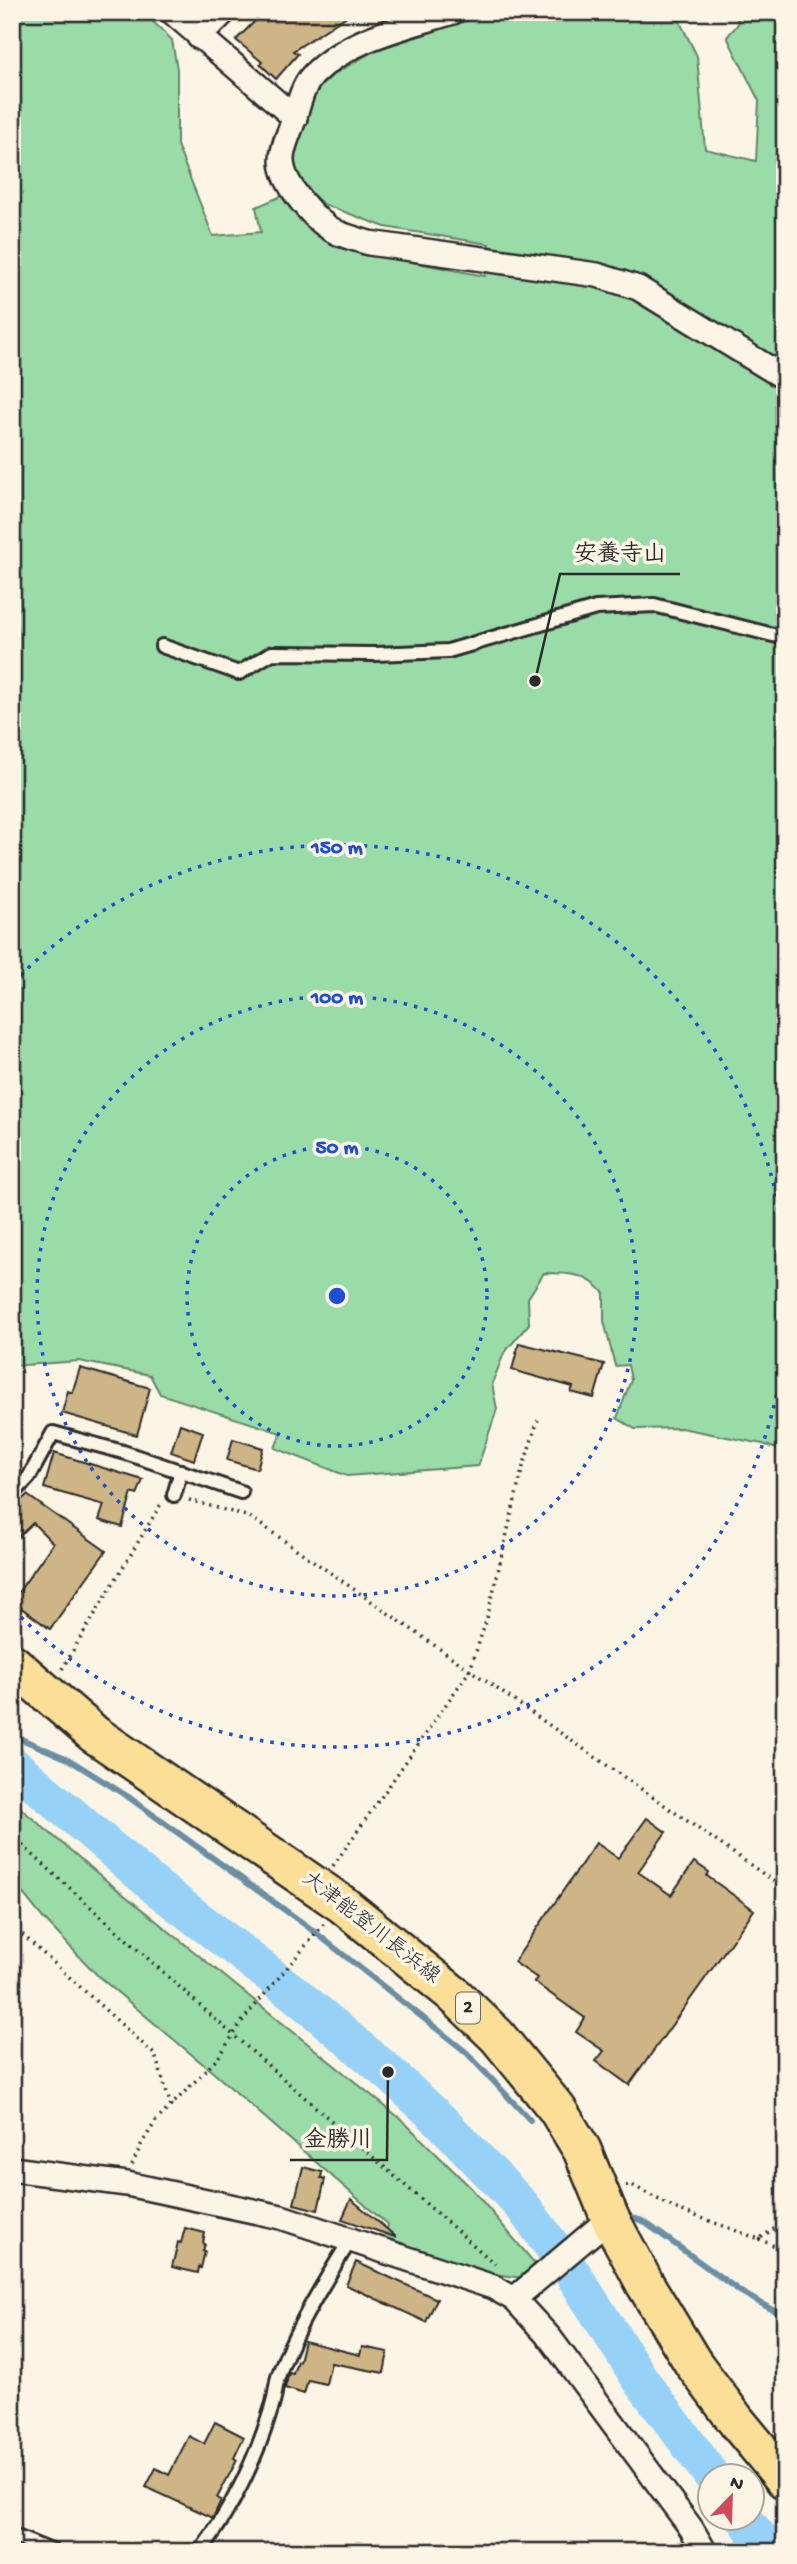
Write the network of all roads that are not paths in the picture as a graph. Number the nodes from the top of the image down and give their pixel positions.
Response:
1 (172, 12) edge
2 (224, 12) edge
3 (453, 12) edge
4 (199, 37) junction
5 (295, 118) junction
6 (785, 378) edge
7 (785, 638) edge
8 (162, 646) dead end
9 (181, 1471) junction
10 (241, 1492) dead end
11 (12, 1495) edge
12 (174, 1496) road end
13 (12, 1663) edge
14 (12, 2169) edge
15 (603, 2211) junction
16 (351, 2239) junction
17 (523, 2292) junction
18 (785, 2480) edge
19 (12, 2535) edge
20 (54, 2552) edge
21 (200, 2552) edge
22 (705, 2552) edge

1 - 4 street
2 - 4 street
3 - 5 street
4 - 5 street
5 - 6 street
7 - 8 lane
9 - 10 lane
9 - 11 lane
9 - 12 lane
13 - 15 main road, 大津能登川長浜線 / 2
14 - 16 street
15 - 17 street
15 - 18 main road, 大津能登川長浜線 / 2
16 - 17 street
16 - 21 lane
17 - 22 street
19 - 20 lane

